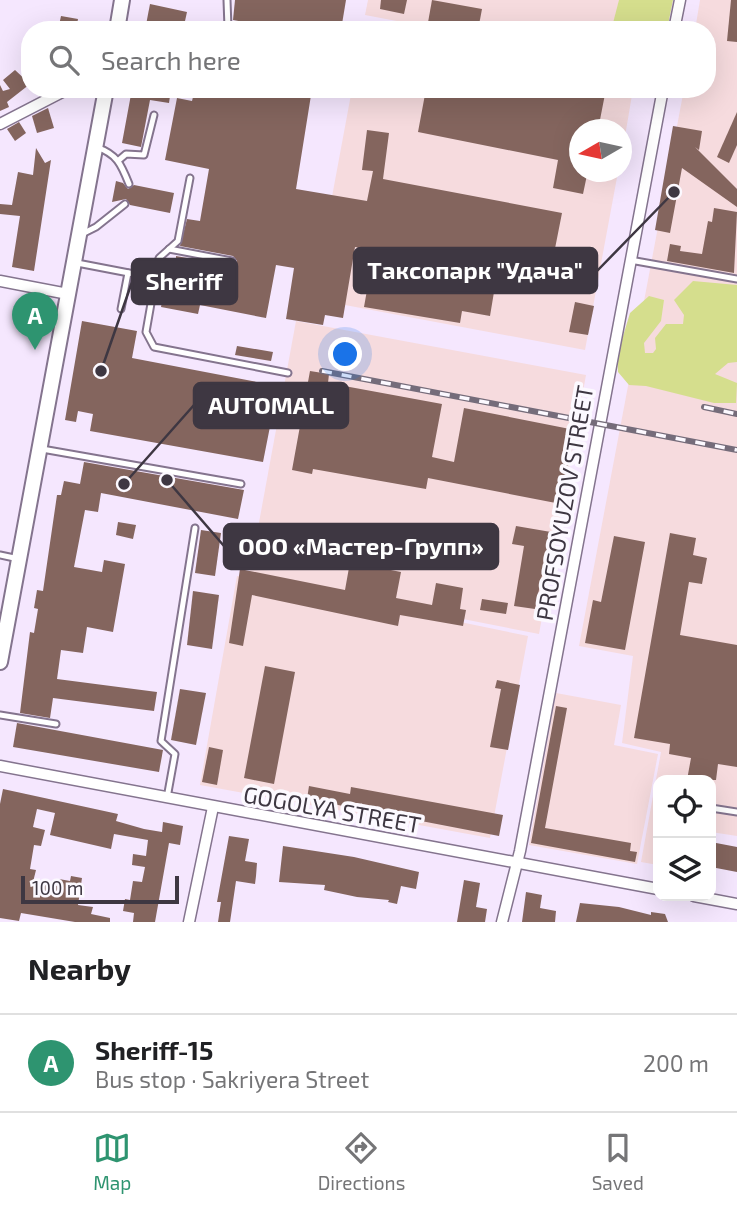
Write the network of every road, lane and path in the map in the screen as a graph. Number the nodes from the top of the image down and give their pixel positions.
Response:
1 (122, 0) edge
2 (227, 0) edge
3 (680, 0) edge
4 (118, 21) edge
5 (228, 21) edge
6 (676, 21) edge
7 (51, 98) edge
8 (104, 98) edge
9 (661, 98) edge
10 (154, 116) dead end
11 (0, 124) edge
12 (95, 147) junction
13 (119, 160) junction
14 (190, 178) dead end
15 (129, 184) dead end
16 (125, 204) dead end
17 (79, 236) junction
18 (169, 249) junction
19 (630, 260) junction
20 (232, 261) dead end
21 (74, 262) junction
22 (128, 273) junction
23 (155, 278) junction
24 (737, 279) edge
25 (0, 281) edge
26 (68, 294) junction
27 (121, 309) dead end
28 (288, 373) dead end
29 (39, 449) junction
30 (241, 484) dead end
31 (195, 528) dead end
32 (0, 555) edge
33 (19, 559) junction
34 (1, 655) edge
35 (0, 715) edge
36 (56, 724) dead end
37 (0, 766) edge
38 (167, 798) junction
39 (212, 807) junction
40 (716, 809) edge
41 (737, 812) edge
42 (516, 863) junction
43 (653, 888) edge
44 (716, 900) edge
45 (737, 904) edge
46 (189, 922) edge
47 (502, 922) edge

1 - 4 street
2 - 5 lane
3 - 6 street
7 - 11 street
8 - 12 street
9 - 19 street, PROFSOYUZOV STREET
10 - 13 lane
12 - 13 lane
12 - 17 street
13 - 15 lane
14 - 18 lane
16 - 17 lane
17 - 21 street
18 - 20 lane
18 - 23 lane
19 - 24 lane
19 - 42 street, PROFSOYUZOV STREET
21 - 22 lane
21 - 26 street
22 - 23 lane
22 - 27 lane
23 - 28 lane
25 - 26 street
26 - 29 street
29 - 30 lane
29 - 33 street
31 - 38 lane
32 - 33 lane
33 - 34 street
35 - 36 lane
37 - 38 street, GOGOLYA STREET
38 - 39 street, GOGOLYA STREET
39 - 42 street, GOGOLYA STREET
39 - 46 street
40 - 41 lane
42 - 43 street, GOGOLYA STREET
42 - 47 street, PROFSOYUZOV STREET
44 - 45 street

